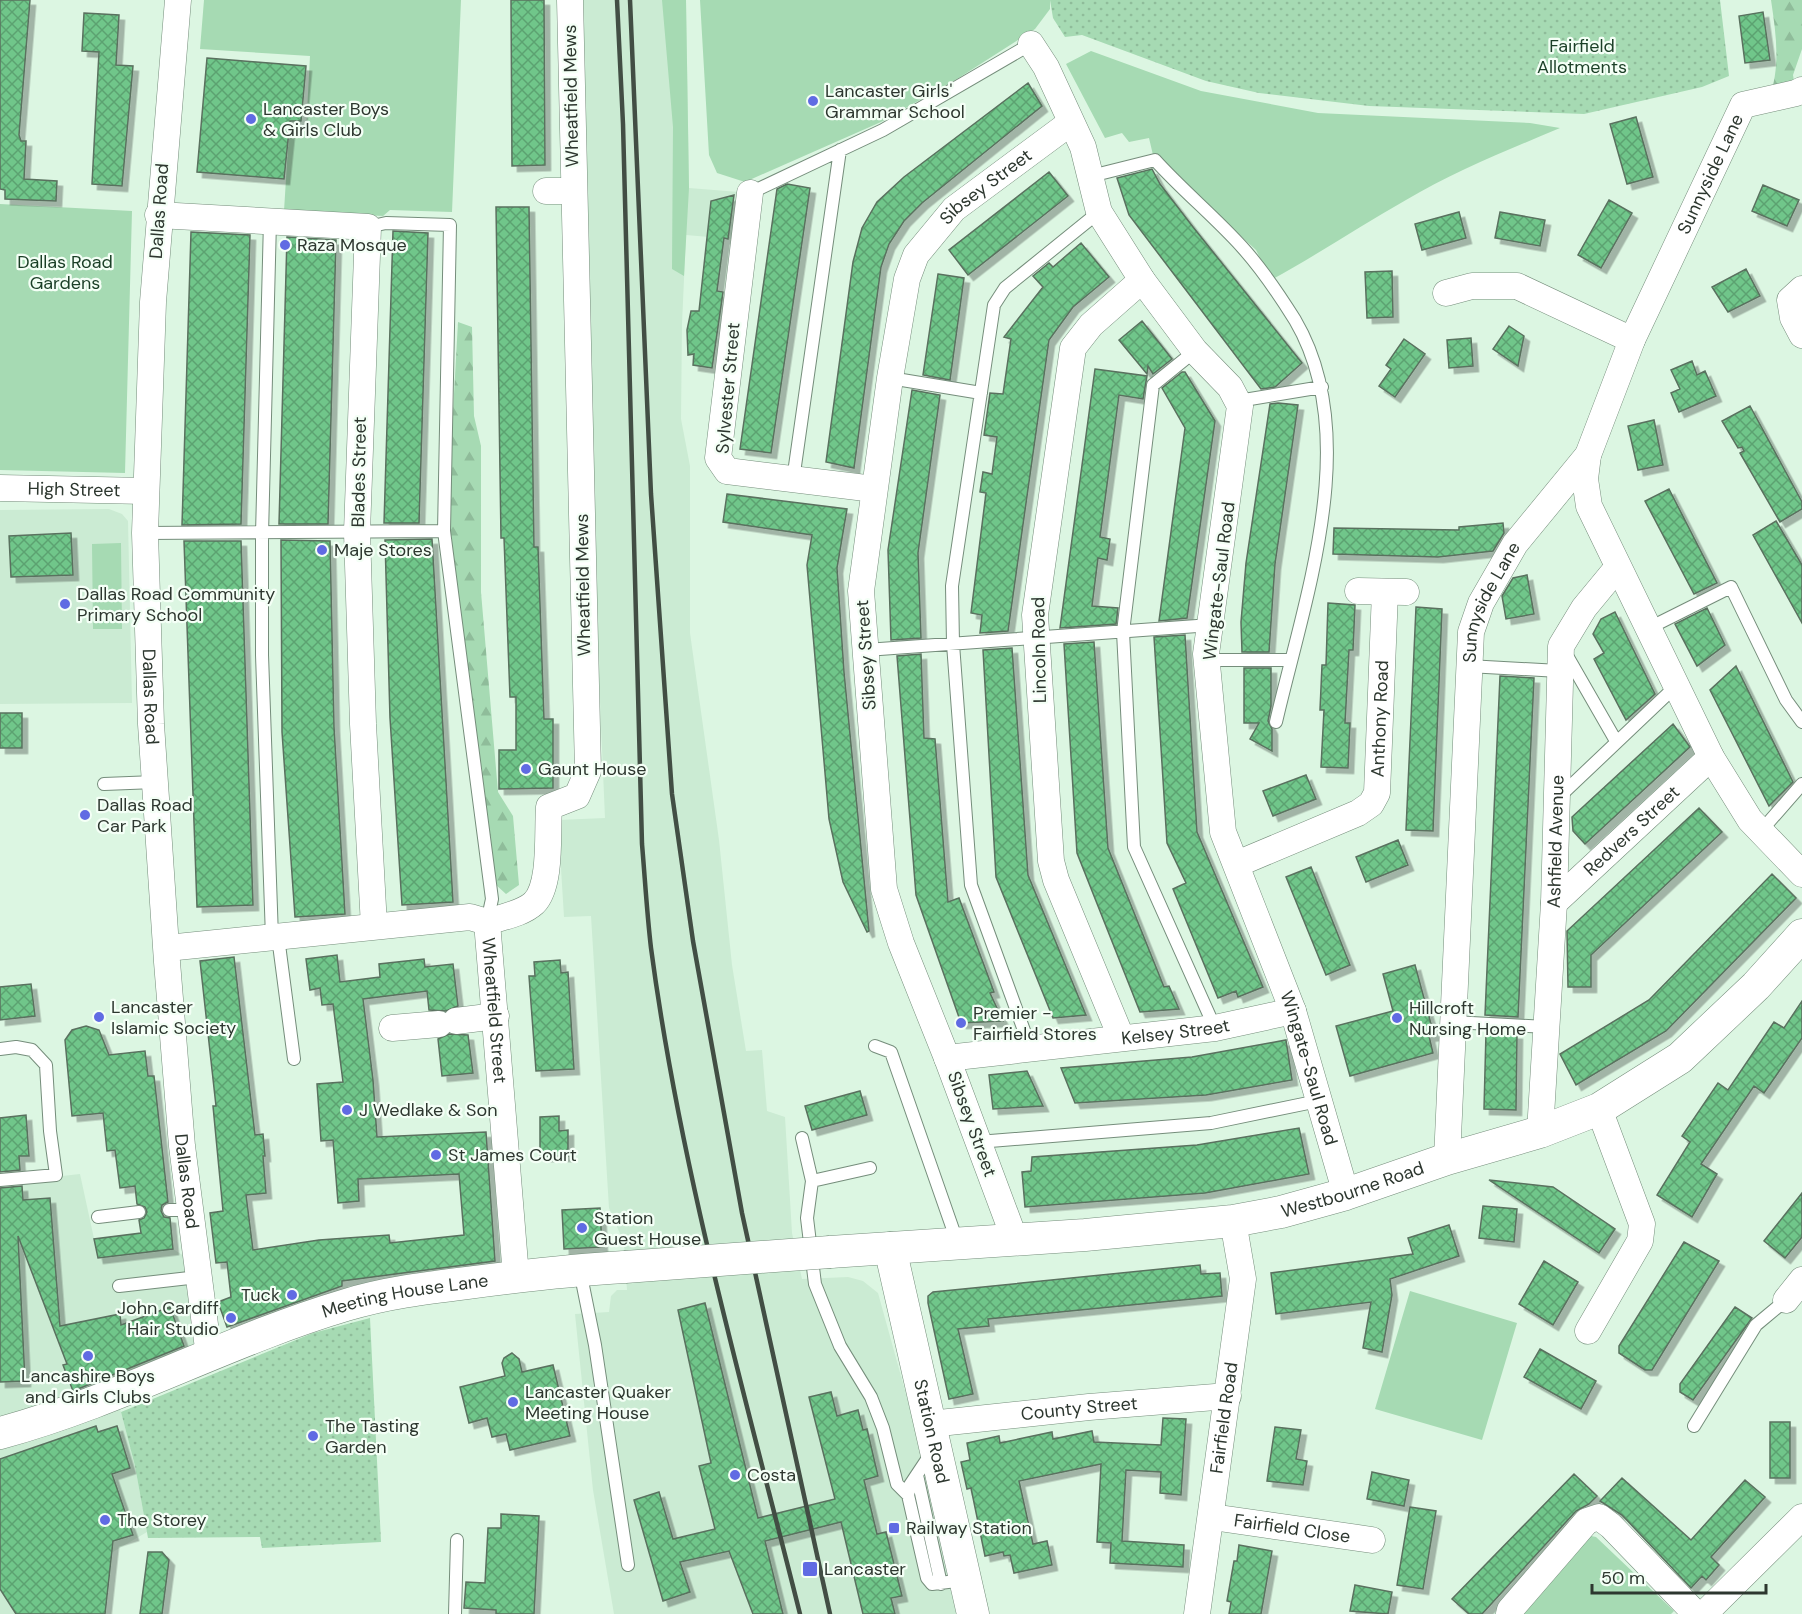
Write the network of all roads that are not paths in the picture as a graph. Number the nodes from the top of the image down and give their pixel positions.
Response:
1 (178, 0) edge
2 (570, 0) edge
3 (1031, 44) joint
4 (1800, 87) edge
5 (1070, 123) junction
6 (840, 150) junction
7 (1091, 176) junction
8 (546, 191) dead end
9 (573, 191) junction
10 (750, 193) joint
11 (1099, 212) junction
12 (158, 215) junction
13 (270, 221) junction
14 (368, 227) junction
15 (1142, 280) junction
16 (1446, 293) dead end
17 (1796, 294) edge
18 (1802, 335) edge
19 (1632, 340) junction
20 (1195, 351) junction
21 (890, 378) junction
22 (1322, 387) junction
23 (981, 393) junction
24 (1238, 401) junction
25 (1588, 455) junction
26 (793, 480) junction
27 (0, 488) edge
28 (874, 489) junction
29 (146, 491) junction
30 (444, 531) junction
31 (357, 532) junction
32 (145, 533) junction
33 (262, 534) junction
34 (1617, 568) junction
35 (1358, 591) dead end
36 (1211, 625) junction
37 (1647, 629) junction
38 (1123, 632) junction
39 (1035, 639) junction
40 (953, 644) junction
41 (866, 650) junction
42 (1560, 658) junction
43 (1207, 660) junction
44 (1290, 660) junction
45 (1468, 666) junction
46 (1676, 686) junction
47 (1276, 722) dead end
48 (1802, 722) edge
49 (1616, 741) junction
50 (1711, 757) junction
51 (155, 782) junction
52 (104, 784) dead end
53 (1802, 784) edge
54 (1556, 800) junction
55 (1761, 831) junction
56 (1237, 864) junction
57 (1802, 874) edge
58 (1554, 903) junction
59 (487, 922) junction
60 (374, 926) junction
61 (1802, 934) edge
62 (275, 937) junction
63 (166, 948) junction
64 (1293, 1011) junction
65 (496, 1016) junction
66 (1453, 1022) junction
67 (1546, 1027) junction
68 (392, 1028) dead end
69 (1215, 1028) junction
70 (1121, 1037) junction
71 (875, 1046) dead end
72 (1030, 1047) junction
73 (0, 1049) edge
74 (947, 1058) junction
75 (294, 1059) dead end
76 (1318, 1101) junction
77 (1599, 1109) junction
78 (1540, 1132) junction
79 (802, 1138) dead end
80 (978, 1142) junction
81 (1447, 1159) junction
82 (870, 1168) dead end
83 (0, 1180) edge
84 (812, 1180) junction
85 (1346, 1194) junction
86 (138, 1212) dead end
87 (98, 1217) dead end
88 (1233, 1221) junction
89 (1015, 1240) junction
90 (957, 1242) junction
91 (890, 1248) junction
92 (830, 1252) joint
93 (580, 1270) junction
94 (516, 1276) junction
95 (198, 1277) junction
96 (1802, 1280) edge
97 (118, 1286) dead end
98 (1786, 1300) joint
99 (1588, 1331) dead end
100 (209, 1356) junction
101 (1228, 1396) junction
102 (1694, 1426) dead end
103 (0, 1433) edge
104 (933, 1435) junction
105 (917, 1475) junction
106 (908, 1495) junction
107 (1212, 1517) junction
108 (1802, 1517) edge
109 (456, 1540) dead end
110 (1373, 1540) dead end
111 (628, 1565) dead end
112 (953, 1582) junction
113 (454, 1614) edge
114 (973, 1614) edge
115 (1197, 1614) edge
116 (1509, 1614) edge
117 (1696, 1614) edge
118 (1704, 1614) edge

1 - 12 street, Dallas Road
2 - 9 street, Wheatfield Mews
3 - 5 street
3 - 6 lane
4 - 19 street, Sunnyside Lane
5 - 7 street
5 - 21 street, Sibsey Street
6 - 10 lane
6 - 26 lane
7 - 11 street
7 - 22 lane
8 - 9 street, Wheatfield Mews
9 - 59 street, Wheatfield Mews
10 - 26 street, Sylvester Street
11 - 15 street
11 - 23 lane
12 - 13 street
12 - 29 street, Dallas Road
13 - 14 street
13 - 33 lane
14 - 30 lane
14 - 31 street, Blades Street
15 - 20 street
15 - 39 street, Lincoln Road
16 - 19 street
17 - 18 street
19 - 25 street, Sunnyside Lane
20 - 24 street
20 - 38 lane
21 - 23 lane
21 - 28 street, Sibsey Street
22 - 24 lane
22 - 44 lane
23 - 40 lane
24 - 36 street, Wingate-Saul Road
25 - 34 street
25 - 45 street, Sunnyside Lane
26 - 28 street, Sylvester Street
27 - 29 street, High Street
28 - 41 street, Sibsey Street
29 - 32 street, Dallas Road
30 - 31 lane
30 - 59 lane
31 - 33 lane
31 - 60 street, Blades Street
32 - 33 lane
32 - 51 street, Dallas Road
33 - 62 lane
34 - 37 street
34 - 42 street, Ashfield Avenue
35 - 56 street, Anthony Road
36 - 38 lane
36 - 43 street, Wingate-Saul Road
37 - 46 street
37 - 48 lane
38 - 39 lane
38 - 69 lane
39 - 40 lane
39 - 70 street, Lincoln Road
40 - 41 lane
40 - 72 lane
41 - 74 street, Sibsey Street
42 - 45 lane
42 - 49 lane
42 - 54 street, Ashfield Avenue
43 - 44 lane
43 - 56 street, Wingate-Saul Road
44 - 47 lane
45 - 66 street, Sunnyside Lane
46 - 49 lane
46 - 50 street
49 - 54 lane
50 - 55 street
50 - 58 street, Redvers Street
51 - 52 lane
51 - 63 street, Dallas Road
53 - 55 lane
54 - 58 street, Ashfield Avenue
55 - 57 street
56 - 64 street, Wingate-Saul Road
58 - 67 street, Ashfield Avenue
59 - 60 street, Wheatfield Street
59 - 65 street, Wheatfield Street
60 - 62 street, Wheatfield Street
61 - 77 street, Westbourne Road
62 - 63 street, Wheatfield Street
62 - 75 lane
63 - 95 street, Dallas Road
64 - 69 street, Kelsey Street
64 - 76 street, Wingate-Saul Road
65 - 68 street
65 - 94 street, Wheatfield Street
66 - 67 lane
66 - 81 street, Sunnyside Lane
67 - 78 street, Ashfield Avenue
69 - 70 street, Kelsey Street
70 - 72 street, Kelsey Street
71 - 90 lane
72 - 74 street, Kelsey Street
73 - 83 lane
74 - 80 street, Sibsey Street
76 - 80 lane
76 - 85 street, Wingate-Saul Road
77 - 78 street, Westbourne Road
77 - 99 street
78 - 81 street, Westbourne Road
79 - 84 lane
80 - 89 street, Sibsey Street
81 - 85 street, Westbourne Road
82 - 84 lane
84 - 106 lane
85 - 88 street, Westbourne Road
86 - 87 lane
88 - 89 street, Westbourne Road
88 - 101 street, Fairfield Road
89 - 90 street, Westbourne Road
90 - 91 street, Westbourne Road
91 - 92 street, Westbourne Road
91 - 104 street, Station Road
92 - 93 street, Meeting House Lane, bridge
93 - 94 street, Meeting House Lane
93 - 111 lane
94 - 100 street, Meeting House Lane
95 - 97 lane
95 - 100 street, Dallas Road
96 - 98 street
98 - 102 lane
100 - 103 street, Meeting House Lane
101 - 104 street, County Street
101 - 107 street, Fairfield Road
104 - 105 lane
104 - 112 street, Station Road
105 - 106 lane
105 - 112 lane
106 - 112 lane
107 - 110 street, Fairfield Close
107 - 115 street, Fairfield Road
108 - 118 street
109 - 113 lane
112 - 114 street, Station Road
116 - 117 street

